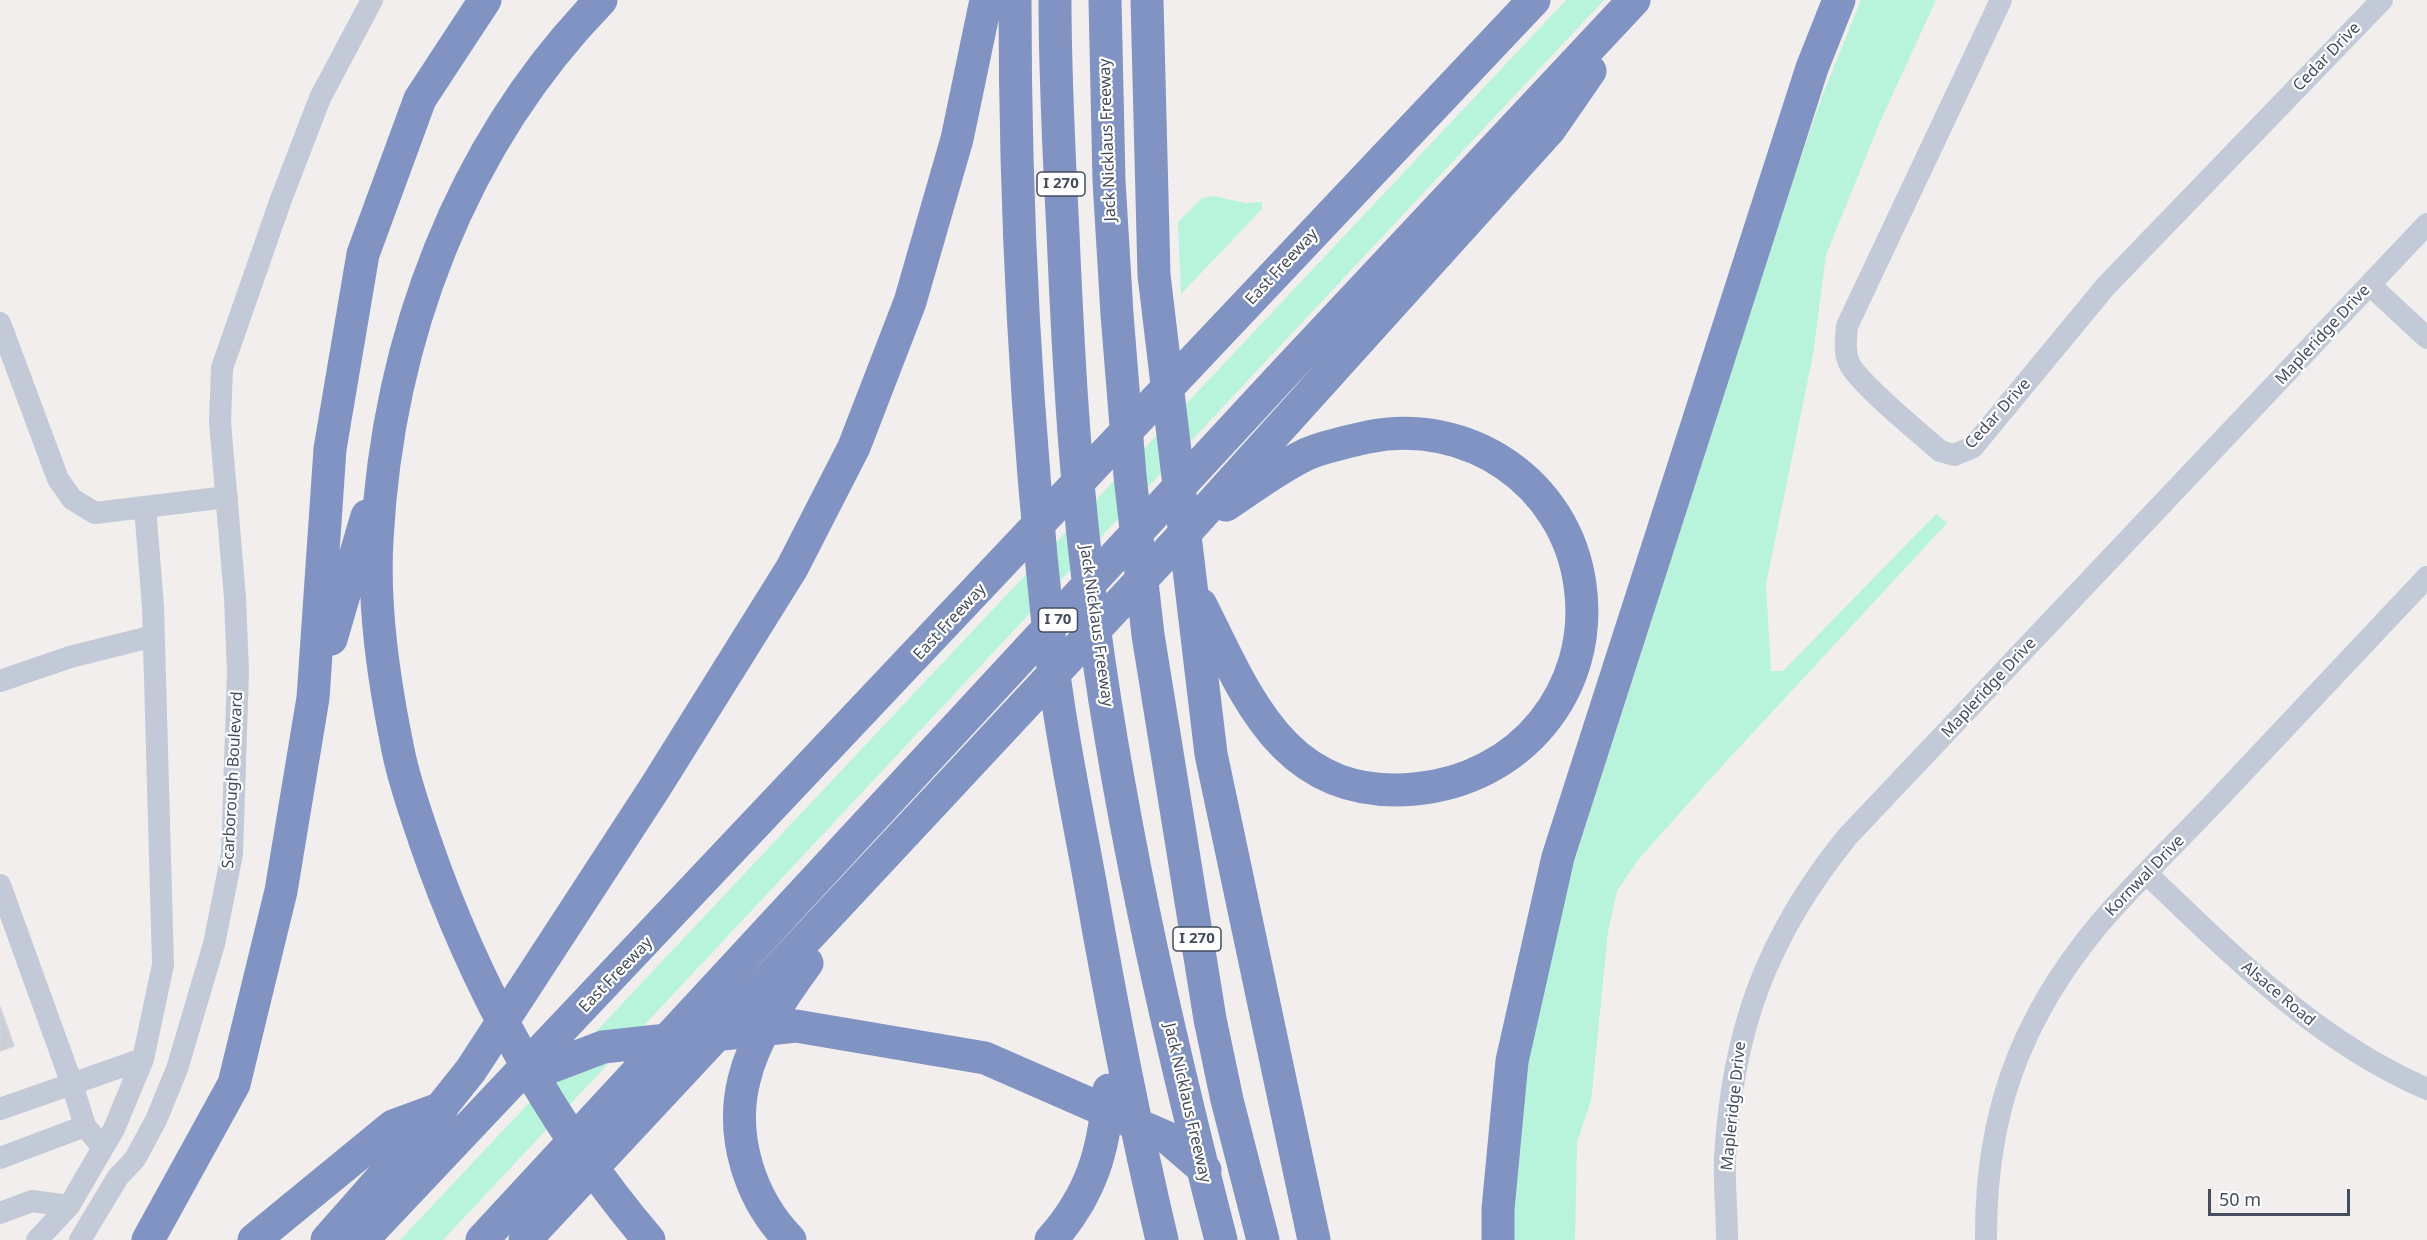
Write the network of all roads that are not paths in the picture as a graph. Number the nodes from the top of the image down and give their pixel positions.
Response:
1 (372, 0) edge
2 (485, 0) edge
3 (601, 0) edge
4 (986, 0) edge
5 (1015, 0) edge
6 (1055, 0) edge
7 (1105, 0) edge
8 (1147, 0) edge
9 (1534, 0) edge
10 (1634, 0) edge
11 (1639, 0) edge
12 (1839, 0) edge
13 (2001, 0) edge
14 (2382, 0) edge
15 (2427, 224) edge
16 (2370, 285) junction
17 (0, 323) edge
18 (2427, 338) edge
19 (384, 457) junction
20 (227, 497) junction
21 (145, 507) junction
22 (1188, 531) junction
23 (2427, 577) edge
24 (1190, 581) junction
25 (154, 636) junction
26 (0, 681) edge
27 (313, 698) junction
28 (897, 844) junction
29 (2147, 874) junction
30 (0, 885) edge
31 (1106, 974) junction
32 (143, 1059) junction
33 (72, 1084) junction
34 (2427, 1089) edge
35 (0, 1108) edge
36 (85, 1126) junction
37 (103, 1149) junction
38 (0, 1158) edge
39 (135, 1158) junction
40 (69, 1206) junction
41 (0, 1213) edge
42 (258, 1236) edge
43 (37, 1240) edge
44 (80, 1240) edge
45 (98, 1240) edge
46 (148, 1240) edge
47 (327, 1240) edge
48 (362, 1240) edge
49 (482, 1240) edge
50 (525, 1240) edge
51 (649, 1240) edge
52 (790, 1240) edge
53 (1051, 1240) edge
54 (1162, 1240) edge
55 (1221, 1240) edge
56 (1263, 1240) edge
57 (1286, 1240) edge
58 (1314, 1240) edge
59 (1498, 1240) edge
60 (1727, 1240) edge
61 (1986, 1240) edge

1 - 20 street, Scarborough Boulevard
2 - 27 highway
3 - 19 highway
4 - 47 highway
5 - 31 highway
6 - 55 highway, Jack Nicklaus Freeway / I 270
7 - 56 highway, Jack Nicklaus Freeway / I 270
8 - 24 highway
9 - 48 highway, East Freeway
10 - 49 highway, I 70
11 - 22 highway
12 - 59 highway
13 - 14 street, Cedar Drive
15 - 16 street, Mapleridge Drive
16 - 18 street
16 - 60 street, Mapleridge Drive
17 - 21 street
19 - 27 highway
19 - 51 highway
20 - 21 street
20 - 39 street, Scarborough Boulevard
21 - 25 street
22 - 24 highway
22 - 28 highway
23 - 29 street, Kornwal Drive
24 - 58 highway
25 - 26 street
25 - 32 street
27 - 46 highway
28 - 50 highway
28 - 52 highway
29 - 34 street, Alsace Road
29 - 61 street, Kornwal Drive
30 - 33 street
31 - 53 highway
31 - 54 highway
32 - 33 street
32 - 37 street
33 - 35 street
33 - 36 street
36 - 37 street
36 - 38 street
37 - 40 street
39 - 44 street, Scarborough Boulevard
39 - 45 street, Scarborough Boulevard
40 - 41 street
40 - 43 street
42 - 57 highway

